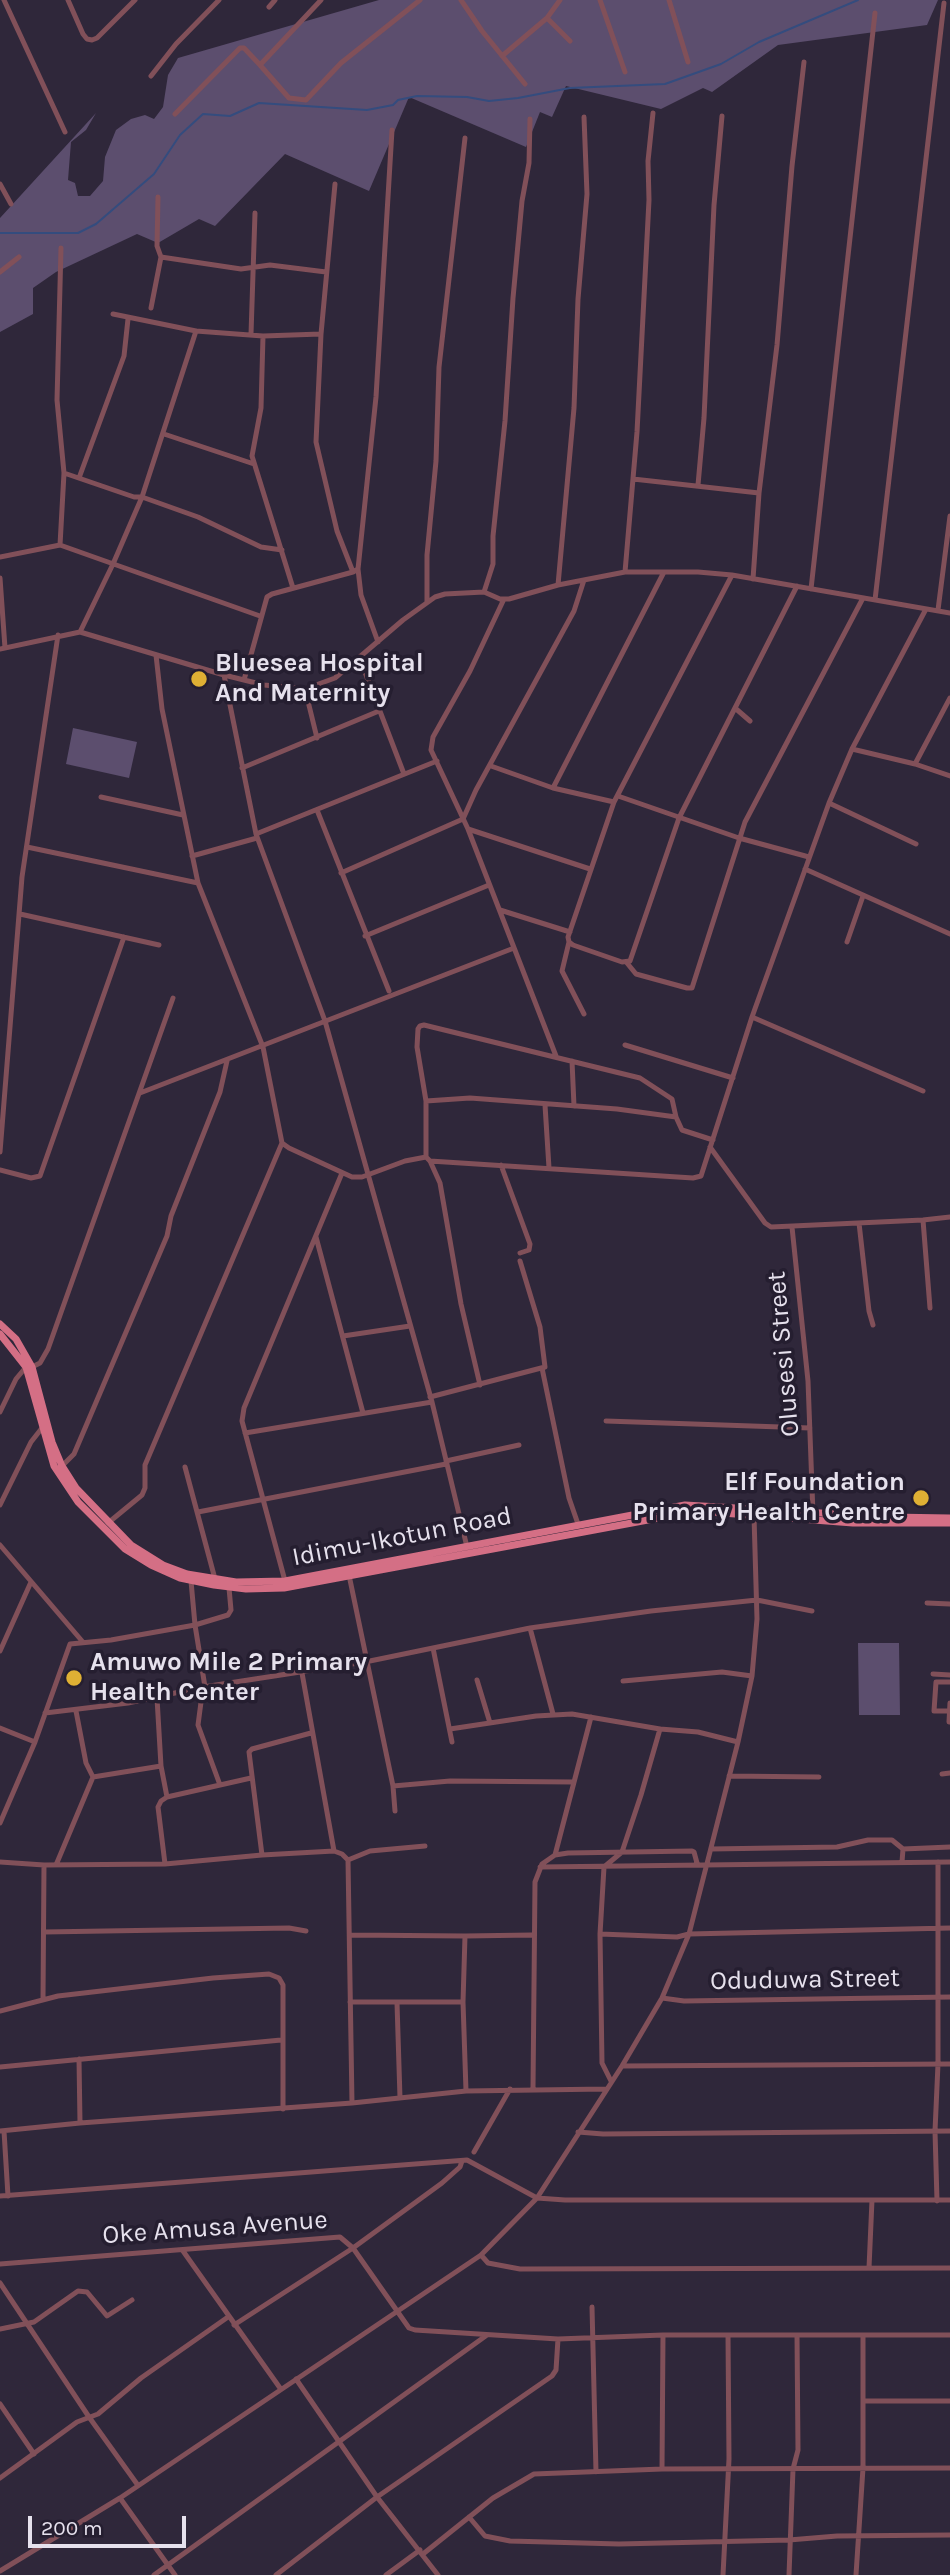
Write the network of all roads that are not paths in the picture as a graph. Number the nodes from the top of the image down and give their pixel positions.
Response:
1 (4, 0) edge
2 (68, 0) edge
3 (135, 0) edge
4 (219, 0) edge
5 (275, 0) edge
6 (321, 0) edge
7 (420, 0) edge
8 (461, 0) edge
9 (560, 0) edge
10 (600, 0) edge
11 (669, 0) edge
12 (944, 3) dead end
13 (270, 7) dead end
14 (875, 13) dead end
15 (547, 18) junction
16 (570, 41) dead end
17 (502, 56) junction
18 (688, 62) dead end
19 (804, 62) dead end
20 (260, 65) junction
21 (625, 72) dead end
22 (151, 76) dead end
23 (524, 84) dead end
24 (653, 113) dead end
25 (175, 114) dead end
26 (722, 116) dead end
27 (583, 117) dead end
28 (530, 119) dead end
29 (392, 130) dead end
30 (65, 132) dead end
31 (465, 138) dead end
32 (0, 184) edge
33 (335, 184) dead end
34 (158, 197) dead end
35 (11, 204) dead end
36 (255, 213) dead end
37 (61, 248) dead end
38 (19, 257) dead end
39 (161, 257) junction
40 (253, 268) junction
41 (0, 272) edge
42 (326, 272) junction
43 (151, 308) dead end
44 (113, 314) dead end
45 (128, 319) junction
46 (196, 331) junction
47 (251, 334) junction
48 (321, 334) junction
49 (263, 336) junction
50 (164, 434) junction
51 (254, 464) junction
52 (64, 473) junction
53 (82, 479) junction
54 (633, 479) junction
55 (698, 485) junction
56 (759, 493) junction
57 (142, 497) junction
58 (950, 516) edge
59 (60, 545) junction
60 (282, 550) junction
61 (0, 557) edge
62 (113, 564) junction
63 (356, 571) junction
64 (625, 572) junction
65 (664, 572) junction
66 (732, 575) junction
67 (0, 578) edge
68 (753, 579) junction
69 (584, 580) junction
70 (558, 585) junction
71 (797, 586) junction
72 (293, 588) junction
73 (811, 589) junction
74 (484, 592) junction
75 (863, 598) junction
76 (505, 599) junction
77 (875, 600) junction
78 (426, 602) junction
79 (926, 609) junction
80 (938, 610) junction
81 (950, 613) edge
82 (260, 617) junction
83 (80, 632) junction
84 (58, 635) junction
85 (378, 642) junction
86 (2, 649) edge
87 (156, 655) junction
88 (360, 659) junction
89 (224, 675) junction
90 (244, 680) junction
91 (305, 689) junction
92 (950, 698) edge
93 (734, 708) junction
94 (379, 712) junction
95 (750, 721) dead end
96 (317, 738) junction
97 (852, 749) junction
98 (437, 761) junction
99 (915, 764) junction
100 (482, 766) dead end
101 (242, 768) junction
102 (489, 769) junction
103 (404, 774) junction
104 (950, 776) edge
105 (553, 788) junction
106 (618, 796) junction
107 (101, 797) dead end
108 (614, 802) junction
109 (829, 803) junction
110 (317, 810) junction
111 (183, 815) junction
112 (679, 818) junction
113 (463, 819) junction
114 (468, 829) junction
115 (257, 836) junction
116 (739, 838) junction
117 (916, 844) dead end
118 (27, 847) junction
119 (191, 856) junction
120 (809, 857) junction
121 (590, 869) junction
122 (805, 869) junction
123 (341, 873) junction
124 (198, 883) junction
125 (489, 885) junction
126 (863, 896) junction
127 (500, 910) junction
128 (20, 914) junction
129 (570, 932) junction
130 (950, 934) edge
131 (365, 936) junction
132 (124, 937) junction
133 (569, 942) junction
134 (847, 942) dead end
135 (159, 944) dead end
136 (514, 948) junction
137 (628, 963) junction
138 (389, 991) dead end
139 (173, 998) dead end
140 (584, 1014) dead end
141 (752, 1017) junction
142 (325, 1021) junction
143 (625, 1045) dead end
144 (263, 1046) junction
145 (556, 1056) junction
146 (227, 1060) junction
147 (572, 1061) junction
148 (733, 1078) junction
149 (923, 1091) dead end
150 (140, 1093) junction
151 (426, 1101) junction
152 (545, 1105) junction
153 (574, 1106) junction
154 (676, 1116) junction
155 (282, 1143) junction
156 (712, 1144) junction
157 (0, 1152) edge
158 (428, 1159) junction
159 (501, 1164) junction
160 (549, 1168) junction
161 (0, 1170) edge
162 (342, 1173) junction
163 (368, 1175) junction
164 (950, 1217) edge
165 (923, 1220) junction
166 (859, 1223) junction
167 (792, 1227) junction
168 (316, 1236) junction
169 (520, 1253) dead end
170 (520, 1261) dead end
171 (930, 1308) dead end
172 (0, 1324) edge
173 (873, 1325) dead end
174 (410, 1326) junction
175 (0, 1334) edge
176 (343, 1336) junction
177 (29, 1367) junction
178 (542, 1368) junction
179 (480, 1385) junction
180 (431, 1399) junction
181 (0, 1412) edge
182 (363, 1413) junction
183 (606, 1421) dead end
184 (42, 1428) junction
185 (810, 1428) junction
186 (245, 1433) junction
187 (519, 1446) dead end
188 (446, 1462) junction
189 (62, 1466) junction
190 (185, 1467) dead end
191 (263, 1499) junction
192 (0, 1505) edge
193 (198, 1512) junction
194 (754, 1516) junction
195 (812, 1516) junction
196 (950, 1517) edge
197 (103, 1521) junction
198 (950, 1523) edge
199 (578, 1524) junction
200 (0, 1545) edge
201 (467, 1549) junction
202 (349, 1576) junction
203 (215, 1580) junction
204 (191, 1581) junction
205 (285, 1581) junction
206 (31, 1582) junction
207 (229, 1588) junction
208 (757, 1600) junction
209 (927, 1603) dead end
210 (950, 1604) edge
211 (812, 1611) dead end
212 (195, 1625) junction
213 (530, 1628) junction
214 (82, 1641) junction
215 (433, 1648) junction
216 (0, 1651) edge
217 (365, 1662) junction
218 (302, 1673) junction
219 (933, 1674) dead end
220 (950, 1675) edge
221 (752, 1676) junction
222 (477, 1680) dead end
223 (623, 1681) dead end
224 (950, 1682) edge
225 (204, 1687) junction
226 (157, 1698) junction
227 (950, 1703) edge
228 (76, 1711) junction
229 (950, 1711) edge
230 (45, 1713) junction
231 (553, 1714) junction
232 (591, 1717) junction
233 (949, 1722) edge
234 (490, 1723) junction
235 (0, 1728) edge
236 (450, 1729) junction
237 (660, 1729) junction
238 (311, 1733) junction
239 (35, 1742) junction
240 (452, 1742) dead end
241 (738, 1742) junction
242 (160, 1766) junction
243 (942, 1773) dead end
244 (950, 1773) edge
245 (729, 1776) junction
246 (93, 1777) junction
247 (819, 1777) dead end
248 (251, 1778) junction
249 (574, 1782) junction
250 (220, 1785) junction
251 (393, 1786) junction
252 (167, 1797) junction
253 (395, 1811) dead end
254 (0, 1823) edge
255 (425, 1846) dead end
256 (950, 1847) edge
257 (711, 1849) junction
258 (902, 1849) junction
259 (334, 1851) junction
260 (576, 1852) junction
261 (622, 1852) junction
262 (555, 1854) junction
263 (262, 1855) junction
264 (348, 1860) junction
265 (0, 1862) edge
266 (902, 1862) junction
267 (938, 1862) junction
268 (950, 1862) edge
269 (697, 1863) junction
270 (707, 1863) junction
271 (165, 1864) junction
272 (44, 1865) junction
273 (55, 1865) junction
274 (604, 1867) junction
275 (574, 1868) junction
276 (539, 1869) junction
277 (938, 1928) junction
278 (950, 1928) edge
279 (306, 1931) dead end
280 (44, 1932) junction
281 (600, 1934) junction
282 (689, 1934) junction
283 (350, 1935) junction
284 (532, 1935) junction
285 (465, 1936) junction
286 (937, 1997) junction
287 (950, 1997) edge
288 (662, 1998) junction
289 (43, 1999) junction
290 (350, 2002) junction
291 (397, 2003) junction
292 (463, 2003) junction
293 (0, 2011) edge
294 (281, 2040) junction
295 (79, 2059) junction
296 (938, 2064) junction
297 (950, 2064) edge
298 (622, 2066) junction
299 (0, 2067) edge
300 (611, 2081) junction
301 (533, 2088) junction
302 (510, 2089) junction
303 (606, 2089) junction
304 (466, 2091) junction
305 (400, 2098) junction
306 (352, 2103) junction
307 (283, 2109) junction
308 (80, 2123) junction
309 (2, 2131) edge
310 (935, 2131) junction
311 (950, 2131) edge
312 (578, 2132) junction
313 (474, 2152) dead end
314 (462, 2161) junction
315 (0, 2196) edge
316 (8, 2196) junction
317 (537, 2198) junction
318 (872, 2200) junction
319 (950, 2200) edge
320 (937, 2201) junction
321 (353, 2248) junction
322 (183, 2251) junction
323 (481, 2255) junction
324 (0, 2264) edge
325 (869, 2268) junction
326 (950, 2268) edge
327 (0, 2283) edge
328 (132, 2300) dead end
329 (592, 2307) dead end
330 (397, 2310) junction
331 (228, 2317) junction
332 (27, 2324) junction
333 (234, 2325) junction
334 (0, 2329) edge
335 (950, 2334) edge
336 (487, 2335) junction
337 (663, 2335) junction
338 (728, 2335) junction
339 (797, 2335) junction
340 (863, 2336) junction
341 (558, 2339) junction
342 (593, 2339) junction
343 (296, 2379) junction
344 (280, 2388) junction
345 (863, 2401) junction
346 (950, 2401) edge
347 (0, 2404) edge
348 (89, 2417) junction
349 (339, 2441) junction
350 (34, 2454) junction
351 (863, 2468) junction
352 (950, 2468) edge
353 (662, 2469) junction
354 (793, 2469) junction
355 (727, 2470) junction
356 (596, 2472) junction
357 (0, 2479) edge
358 (137, 2484) junction
359 (120, 2497) junction
360 (377, 2497) junction
361 (469, 2517) junction
362 (950, 2535) edge
363 (858, 2536) junction
364 (789, 2540) junction
365 (724, 2542) junction
366 (421, 2552) junction
367 (167, 2566) junction
368 (0, 2571) edge
369 (155, 2575) edge
370 (175, 2575) edge
371 (276, 2575) edge
372 (386, 2575) edge
373 (438, 2575) edge
374 (723, 2575) edge
375 (789, 2575) edge
376 (856, 2575) edge

1 - 30 street
2 - 3 street
4 - 22 street
5 - 13 street
6 - 20 street
7 - 20 street
8 - 17 street
9 - 15 street
10 - 21 street
11 - 18 street
12 - 77 street
14 - 73 street
15 - 16 street
15 - 17 street
17 - 23 street
19 - 56 street
20 - 25 street
24 - 54 street
26 - 55 street
27 - 70 street
28 - 74 street
29 - 63 street
31 - 78 street
32 - 35 street
33 - 42 street
34 - 39 street
36 - 40 street
37 - 52 street
38 - 41 street
39 - 40 street
39 - 43 street
40 - 42 street
40 - 47 street
42 - 48 street
44 - 45 street
45 - 46 street
45 - 53 street
46 - 47 street
46 - 50 street
47 - 49 street
48 - 49 street
48 - 63 street
49 - 51 street
50 - 51 street
50 - 57 street
51 - 60 street
52 - 53 street
52 - 59 street
53 - 57 street
54 - 55 street
54 - 64 street
55 - 56 street
56 - 68 street
57 - 60 street
57 - 62 street
58 - 80 street
59 - 61 street
59 - 62 street
60 - 72 street
62 - 82 street
62 - 83 street
63 - 72 street
63 - 85 street
64 - 65 street
64 - 69 street
65 - 66 street
65 - 105 street
66 - 68 street
66 - 106 street
67 - 86 street
68 - 71 street
69 - 70 street
69 - 102 street
70 - 76 street
71 - 73 street
71 - 93 street
72 - 82 street
73 - 75 street
74 - 76 street
74 - 78 street
75 - 77 street
75 - 116 street
76 - 98 street
77 - 79 street
78 - 85 street
79 - 80 street
79 - 97 street
80 - 81 street
82 - 90 street
83 - 84 street
83 - 87 street
84 - 86 street
84 - 118 street
85 - 88 street
87 - 89 street
87 - 111 street
88 - 91 street
88 - 94 street
89 - 90 street
89 - 101 street
90 - 91 street
91 - 96 street
92 - 99 street
93 - 95 street
93 - 112 street
94 - 96 street
94 - 103 street
96 - 101 street
97 - 99 street
97 - 109 street
98 - 103 street
98 - 113 street
99 - 104 street
100 - 102 street
101 - 115 street
102 - 105 street
102 - 113 street
103 - 110 street
105 - 108 street
106 - 108 street
106 - 112 street
107 - 111 street
108 - 121 street
109 - 117 street
109 - 120 street
110 - 115 street
110 - 123 street
111 - 119 street
112 - 116 street
112 - 137 street
113 - 114 street
113 - 123 street
114 - 121 street
114 - 125 street
115 - 119 street
115 - 142 street
116 - 120 street
116 - 137 street
118 - 124 street
118 - 128 street
119 - 124 street
120 - 122 street
121 - 129 street
122 - 126 street
122 - 141 street
123 - 131 street
124 - 144 street
125 - 127 street
125 - 131 street
126 - 130 street
126 - 134 street
127 - 129 street
127 - 136 street
128 - 132 street
128 - 157 street
129 - 133 street
131 - 138 street
132 - 135 street
132 - 161 street
133 - 137 street
133 - 140 street
136 - 142 street
136 - 145 street
139 - 150 street
141 - 148 street
141 - 149 street
142 - 144 street
142 - 163 street
143 - 148 street
144 - 146 street
144 - 155 street
145 - 147 street
145 - 151 street
146 - 150 street
146 - 189 street
147 - 153 street
147 - 154 street
148 - 156 street
150 - 177 street
151 - 152 street
151 - 158 street
152 - 153 street
152 - 160 street
153 - 154 street
154 - 156 street
155 - 162 street
155 - 197 street
156 - 160 street
156 - 167 street
158 - 159 street
158 - 163 street
158 - 179 street
159 - 160 street
159 - 169 street
162 - 163 street
162 - 168 street
163 - 174 street
164 - 165 street
165 - 166 street
165 - 171 street
166 - 167 street
166 - 173 street
167 - 185 street, Olusesi Street
168 - 176 street
168 - 186 street
170 - 178 street
172 - 177 main road, Idimu-Ikotun Road
174 - 176 street
174 - 180 street
175 - 177 main road
176 - 182 street
177 - 181 street
177 - 184 main road
177 - 189 main road, Idimu-Ikotun Road
178 - 179 street
178 - 199 street
179 - 180 street
180 - 182 street
180 - 188 street
182 - 186 street
183 - 185 street
184 - 192 street
184 - 197 main road
185 - 195 street, Olusesi Street
186 - 191 street
187 - 188 street
188 - 191 street
188 - 201 street
189 - 197 main road, Idimu-Ikotun Road
190 - 193 street
191 - 193 street
191 - 205 street
193 - 203 street
194 - 195 main road
194 - 201 main road
194 - 208 street
195 - 196 main road, Idimu-Ikotun Road
195 - 198 main road
195 - 199 main road, Idimu-Ikotun Road
197 - 203 main road, Idimu-Ikotun Road
197 - 204 main road
199 - 201 main road, Idimu-Ikotun Road
200 - 206 street
201 - 202 main road
201 - 205 main road, Idimu-Ikotun Road
202 - 207 main road
202 - 217 street
203 - 205 main road, Idimu-Ikotun Road
204 - 207 main road
204 - 212 street
206 - 214 street
206 - 216 street
207 - 212 street
208 - 211 street
208 - 213 street
208 - 221 street
209 - 210 street
212 - 214 street
212 - 225 street
213 - 215 street
213 - 231 street
214 - 230 street
215 - 217 street
215 - 236 street
217 - 218 street
217 - 251 street
218 - 225 street
218 - 238 street
219 - 220 street
221 - 223 street
221 - 241 street
222 - 234 street
224 - 229 street
225 - 226 street
225 - 250 street
226 - 228 street
226 - 242 street
227 - 229 street
228 - 230 street
228 - 246 street
229 - 233 street
230 - 239 street
231 - 232 street
231 - 234 street
232 - 237 street
232 - 249 street
234 - 236 street
235 - 239 street
236 - 240 street
237 - 241 street
237 - 261 street
238 - 248 street
238 - 259 street
239 - 254 street
241 - 245 street
242 - 246 street
242 - 252 street
243 - 244 street
245 - 247 street
245 - 257 street
246 - 273 street
248 - 250 street
248 - 263 street
249 - 251 street
249 - 262 street
250 - 252 street
251 - 253 street
252 - 271 street
255 - 264 street
256 - 258 street
257 - 258 street
257 - 270 street
258 - 266 street
259 - 263 street
259 - 264 street
260 - 261 street
260 - 262 street
260 - 275 street
261 - 269 street
261 - 274 street
262 - 276 street
263 - 271 street
264 - 283 street
265 - 272 street
266 - 267 street
266 - 270 street
267 - 268 street
267 - 277 street
269 - 270 street
269 - 274 street
270 - 282 street
271 - 273 street
272 - 273 street
272 - 280 street
274 - 275 street
274 - 281 street
275 - 276 street
276 - 284 street
277 - 278 street
277 - 282 street
277 - 286 street
279 - 280 street
280 - 289 street
281 - 282 street
281 - 300 street
282 - 288 street
283 - 285 street
283 - 290 street
284 - 285 street
284 - 301 street
285 - 292 street
286 - 287 street, Oduduwa Street
286 - 288 street, Oduduwa Street
286 - 296 street
288 - 298 street
289 - 293 street
289 - 294 street
290 - 291 street
290 - 306 street
291 - 292 street
291 - 305 street
292 - 304 street
294 - 295 street
294 - 307 street
295 - 299 street
295 - 308 street
296 - 297 street
296 - 298 street
296 - 310 street
298 - 300 street
300 - 303 street
301 - 302 street
301 - 303 street
302 - 304 street
302 - 313 street
303 - 312 street
304 - 305 street
305 - 306 street
306 - 307 street
307 - 308 street
308 - 309 street
309 - 316 street
310 - 311 street
310 - 312 street
310 - 320 street
312 - 317 street
314 - 316 street
314 - 317 street
314 - 321 street
315 - 316 street
317 - 318 street
317 - 323 street
318 - 320 street
318 - 325 street
319 - 320 street
321 - 322 street, Oke Amusa Avenue
321 - 330 street, Oke Amusa Avenue
321 - 333 street
322 - 324 street, Oke Amusa Avenue
322 - 331 street
323 - 325 street
323 - 330 street
325 - 326 street
327 - 332 street
328 - 332 street
329 - 342 street
330 - 336 street, Oke Amusa Avenue
330 - 343 street
331 - 333 street
331 - 348 street
332 - 334 street
332 - 348 street
333 - 344 street
335 - 340 street, Oke Amusa Avenue
336 - 341 street, Oke Amusa Avenue
336 - 349 street
337 - 338 street, Oke Amusa Avenue
337 - 342 street, Oke Amusa Avenue
337 - 353 street
338 - 339 street, Oke Amusa Avenue
338 - 355 street
339 - 340 street, Oke Amusa Avenue
339 - 354 street
340 - 345 street
341 - 342 street, Oke Amusa Avenue
341 - 360 street
342 - 356 street
343 - 344 street
343 - 349 street
344 - 358 street
345 - 346 street
345 - 351 street
347 - 350 street
348 - 350 street
348 - 358 street
349 - 360 street
349 - 367 street
350 - 357 street
351 - 352 street
351 - 354 street
351 - 363 street
353 - 355 street
353 - 356 street
354 - 355 street
354 - 364 street
355 - 365 street
356 - 361 street
358 - 359 street
359 - 367 street
359 - 368 street
360 - 366 street
360 - 371 street
361 - 365 street
361 - 366 street
362 - 363 street
363 - 364 street
363 - 376 street
364 - 365 street
364 - 375 street
365 - 374 street
366 - 372 street
366 - 373 street
367 - 369 street
367 - 370 street

